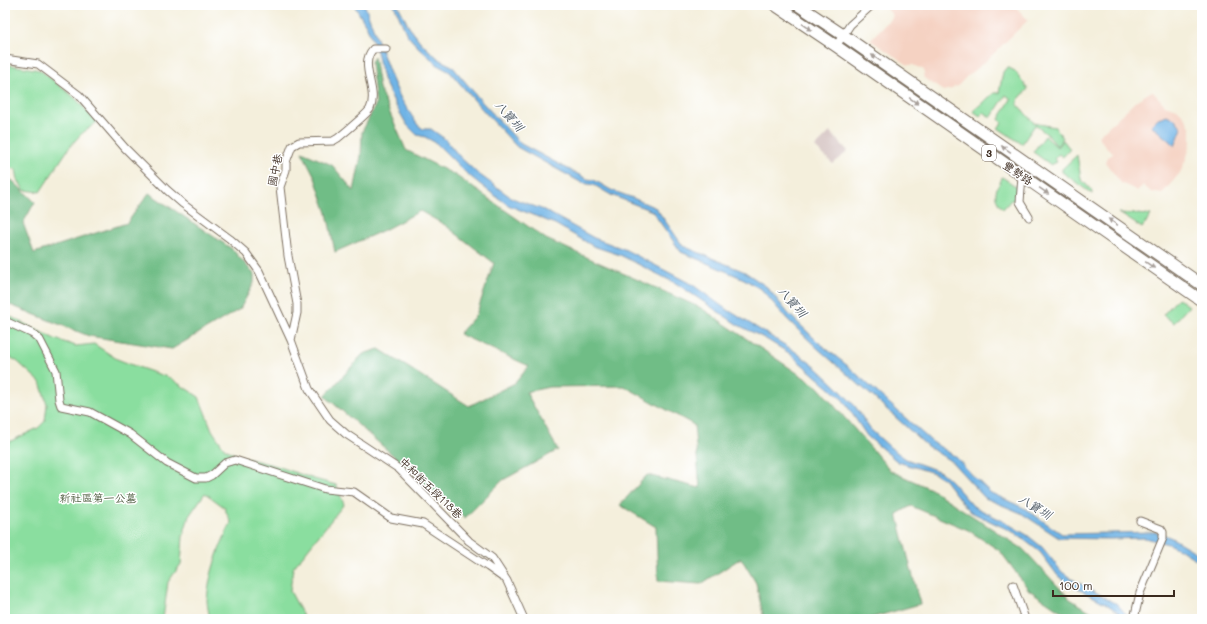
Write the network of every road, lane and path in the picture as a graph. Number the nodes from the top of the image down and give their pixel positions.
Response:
1 (774, 5) edge
2 (798, 5) edge
3 (872, 5) edge
4 (843, 35) junction
5 (836, 46) junction
6 (386, 49) dead end
7 (5, 59) edge
8 (1022, 176) junction
9 (1029, 217) dead end
10 (1202, 285) edge
11 (1202, 301) edge
12 (5, 321) edge
13 (291, 340) junction
14 (1140, 521) dead end
15 (507, 581) junction
16 (1013, 585) dead end
17 (524, 619) edge
18 (1025, 619) edge
19 (1134, 619) edge

1 -> 5 main road, 豐勢路 / 3
2 - 4 main road, 豐勢路 / 3
3 - 4 street
4 - 5 street
10 -> 4 main road, 豐勢路 / 3
5 -> 8 main road, 豐勢路 / 3
6 - 13 street, 國中巷
7 - 13 street, 中和街五段118巷
8 - 9 street
8 -> 11 main road, 豐勢路 / 3
12 - 15 street
13 - 15 street, 中和街五段118巷
14 - 19 street
15 - 17 street, 中和街五段118巷
16 - 18 street

